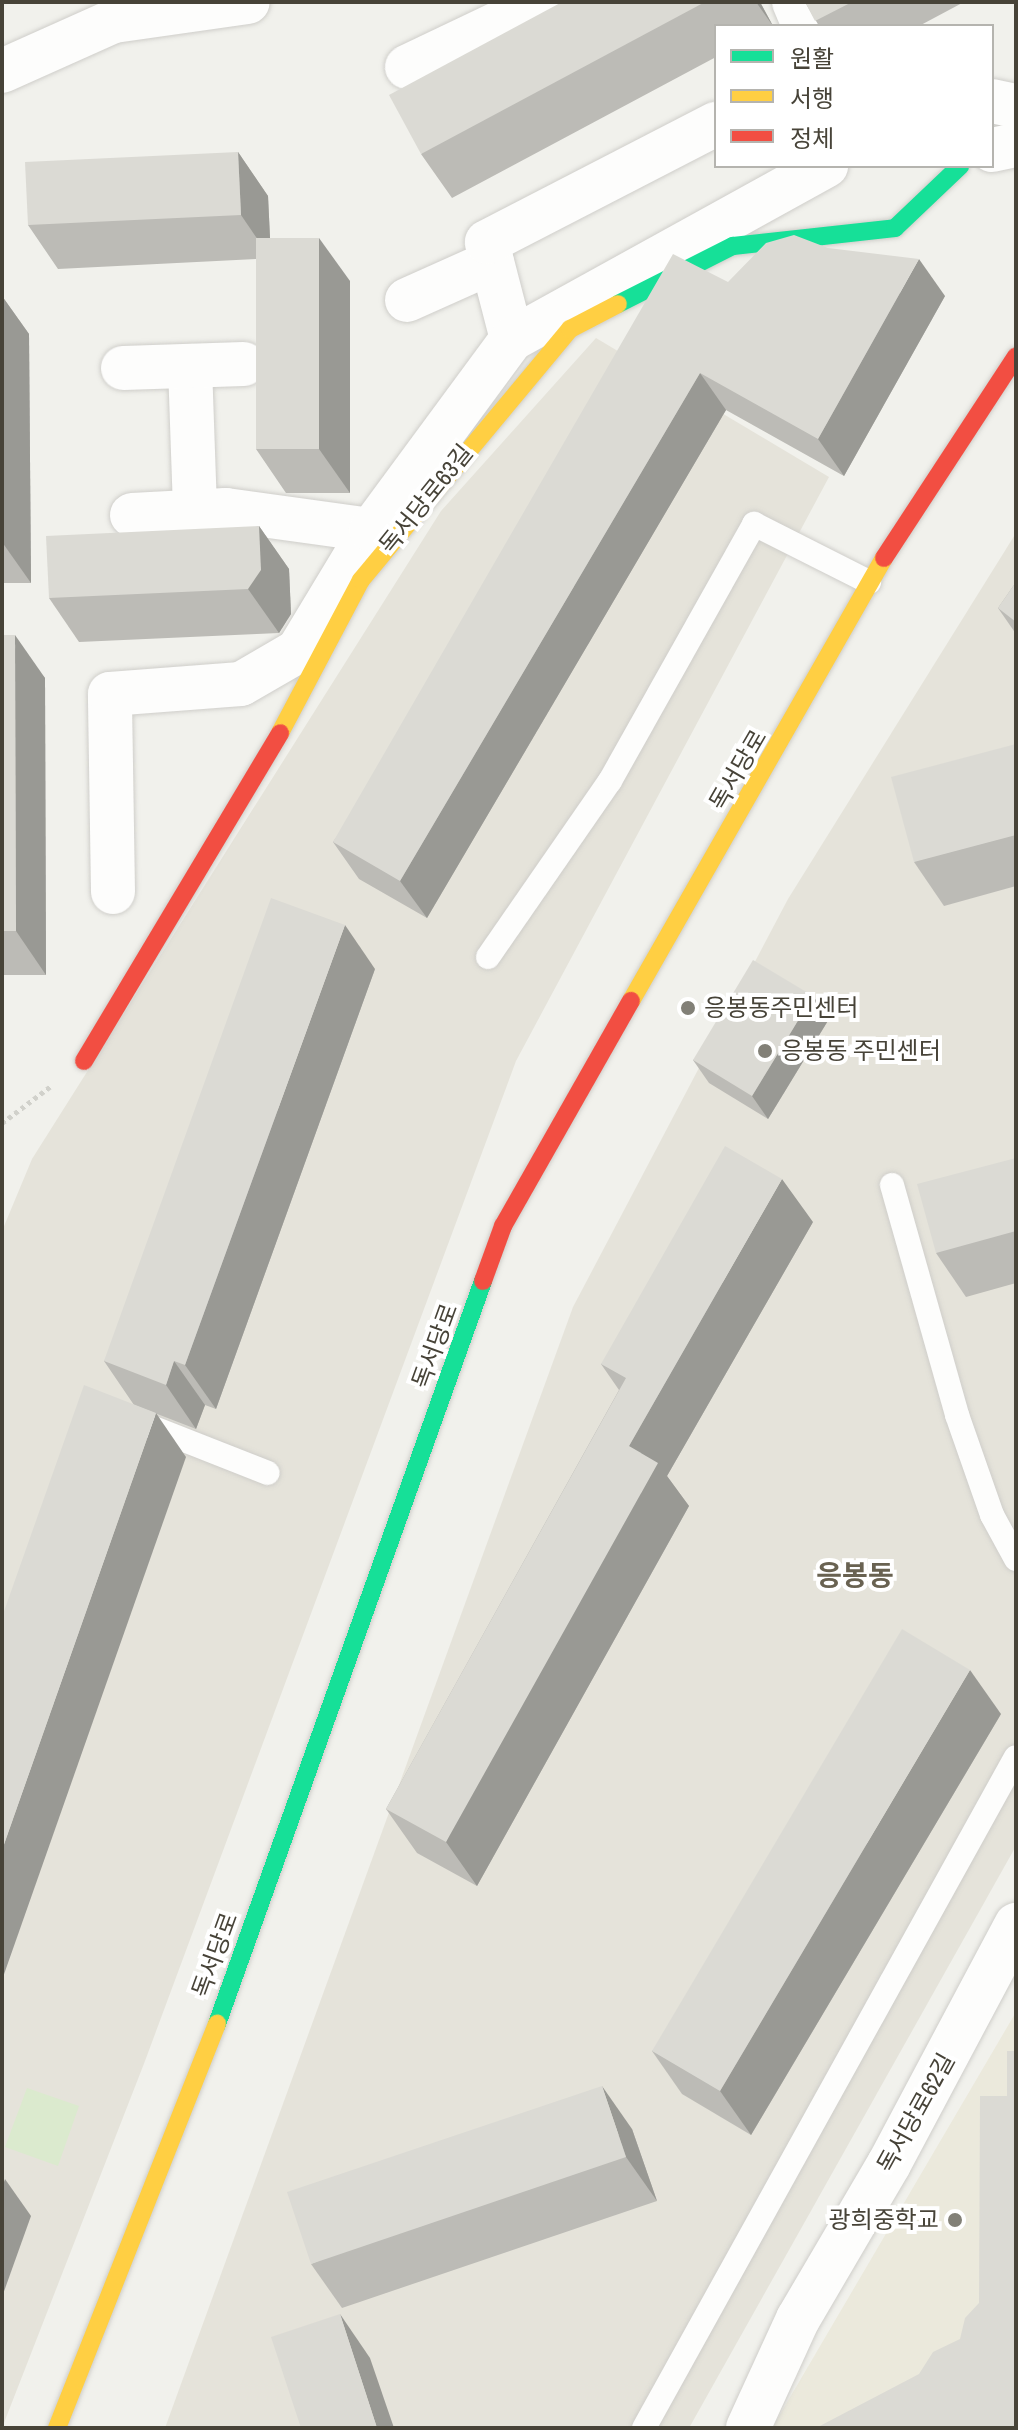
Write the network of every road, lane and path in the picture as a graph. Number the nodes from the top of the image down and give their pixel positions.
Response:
1 (248, 2) edge
2 (543, 2) edge
3 (794, 2) edge
4 (803, 24) edge
5 (407, 67) dead end
6 (2, 71) edge
7 (994, 101) edge
8 (1016, 106) edge
9 (714, 125) edge
10 (1016, 145) edge
11 (994, 150) edge
12 (822, 168) edge
13 (958, 168) edge
14 (492, 262) junction
15 (407, 300) dead end
16 (512, 339) junction
17 (1016, 356) edge
18 (244, 364) dead end
19 (190, 366) junction
20 (123, 368) dead end
21 (195, 512) junction
22 (132, 515) dead end
23 (371, 530) junction
24 (869, 582) junction
25 (113, 892) dead end
26 (488, 957) dead end
27 (84, 1061) joint
28 (2, 1123) edge
29 (892, 1185) dead end
30 (123, 1416) edge
31 (268, 1473) dead end
32 (1016, 1559) edge
33 (1016, 1757) edge
34 (1016, 1925) edge
35 (57, 2428) edge
36 (644, 2428) edge
37 (748, 2428) edge

1 - 6 street
2 - 5 street
3 - 4 street
7 - 8 street
9 - 14 street
10 - 11 street
12 - 16 street
13 - 27 main road, 독서당로63길
14 - 15 street
14 - 16 street
16 - 23 street
17 - 24 main road, 독서당로
18 - 19 street
19 - 20 street
19 - 21 street
21 - 22 street
21 - 23 street
23 - 25 street
24 - 26 lane
24 - 35 main road, 독서당로
27 - 28 path
29 - 32 lane
30 - 31 lane
33 - 36 lane
34 - 37 street, 독서당로62길

